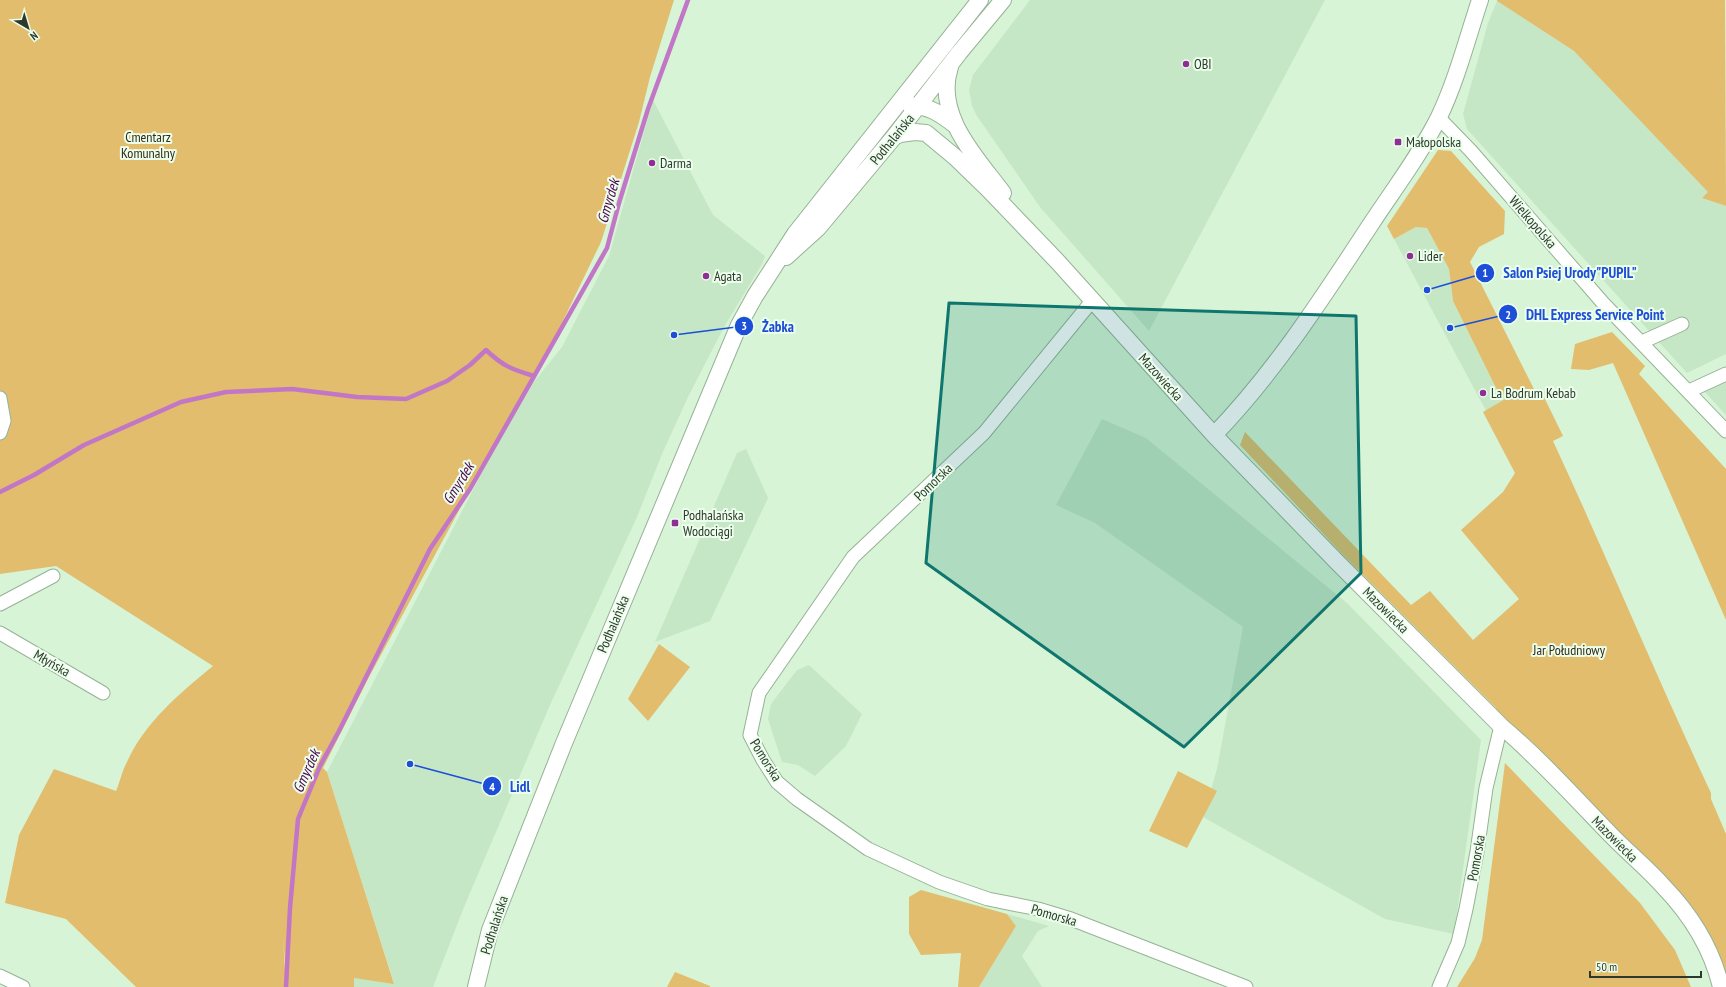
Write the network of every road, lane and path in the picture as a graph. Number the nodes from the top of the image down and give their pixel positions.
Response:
1 (980, 0) edge
2 (1003, 0) edge
3 (1480, 0) edge
4 (951, 64) junction
5 (918, 78) junction
6 (919, 106) junction
7 (892, 112) junction
8 (1438, 117) junction
9 (955, 126) junction
10 (926, 133) junction
11 (894, 137) junction
12 (1037, 240) junction
13 (771, 270) junction
14 (1092, 301) junction
15 (1682, 324) dead end
16 (1642, 342) junction
17 (1726, 374) edge
18 (1688, 391) junction
19 (0, 398) edge
20 (1726, 431) edge
21 (0, 433) edge
22 (1214, 434) junction
23 (54, 576) dead end
24 (0, 604) edge
25 (0, 632) edge
26 (103, 693) dead end
27 (1502, 726) junction
28 (0, 976) edge
29 (23, 987) edge
30 (476, 987) edge
31 (1246, 987) edge
32 (1439, 987) edge
33 (1721, 987) edge

1 - 5 street, Podhalańska
2 - 4 street, Podhalańska
3 - 8 street
4 - 6 street, Podhalańska
4 - 9 street, Mazowiecka
5 - 6 street
5 - 7 street, Podhalańska
6 - 7 street, Mazowiecka
6 - 9 street, Mazowiecka
6 - 10 street
6 - 11 street, Podhalańska
7 - 13 street, Podhalańska
8 - 16 street, Wielkopolska
8 - 22 street
9 - 12 street, Mazowiecka
10 - 11 street
10 - 12 street, Mazowiecka
11 - 13 street, Podhalańska
12 - 14 street, Mazowiecka
13 - 30 street, Podhalańska
14 - 22 street, Mazowiecka
14 - 31 street, Pomorska
15 - 16 street
16 - 18 street, Wielkopolska
17 - 18 street
18 - 20 street, Wielkopolska
19 - 21 street
22 - 27 street, Mazowiecka
23 - 24 street
25 - 26 street, Młyńska
27 - 32 street, Pomorska
27 - 33 street, Mazowiecka
28 - 29 street

